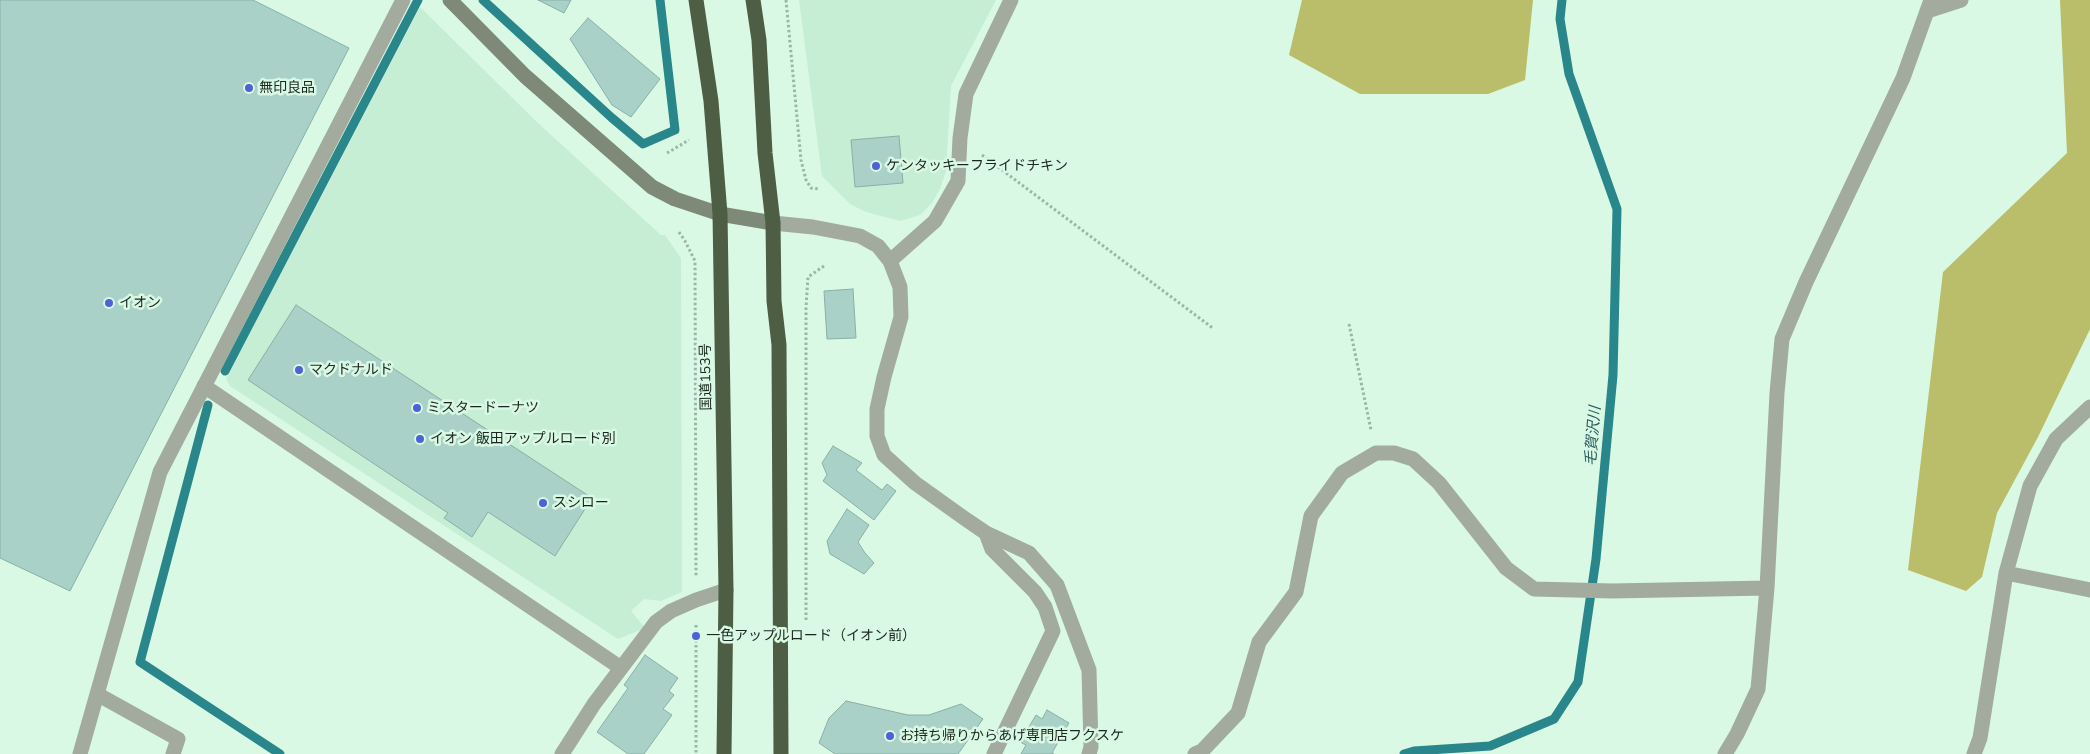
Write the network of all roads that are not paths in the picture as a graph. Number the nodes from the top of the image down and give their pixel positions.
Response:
1 (403, 0) edge
2 (450, 0) edge
3 (696, 0) edge
4 (753, 0) edge
5 (1011, 0) edge
6 (1961, 0) edge
7 (1929, 6) edge
8 (720, 214) junction
9 (773, 223) junction
10 (890, 261) junction
11 (204, 386) junction
12 (2090, 407) edge
13 (986, 533) junction
14 (2006, 573) junction
15 (1768, 588) junction
16 (726, 590) junction
17 (2090, 590) edge
18 (621, 668) junction
19 (97, 694) junction
20 (80, 754) edge
21 (173, 754) edge
22 (562, 754) edge
23 (724, 754) edge
24 (781, 754) edge
25 (994, 754) edge
26 (1089, 754) edge
27 (1195, 754) edge
28 (1725, 754) edge
29 (1974, 754) edge

1 - 11 street
2 - 8 street
3 - 8 highway, 国道153号
4 - 9 highway
5 - 10 street
6 - 7 street
7 - 15 street
8 - 9 street
8 - 16 highway, 国道153号
9 - 10 street
9 - 24 highway
10 - 13 street
11 - 18 street
11 - 19 street
12 - 14 street
13 - 25 street
13 - 26 street
14 - 17 street
14 - 29 street
15 - 27 street
15 - 28 street
16 - 18 street
16 - 23 highway, 国道153号
18 - 22 street
19 - 20 street
19 - 21 street

